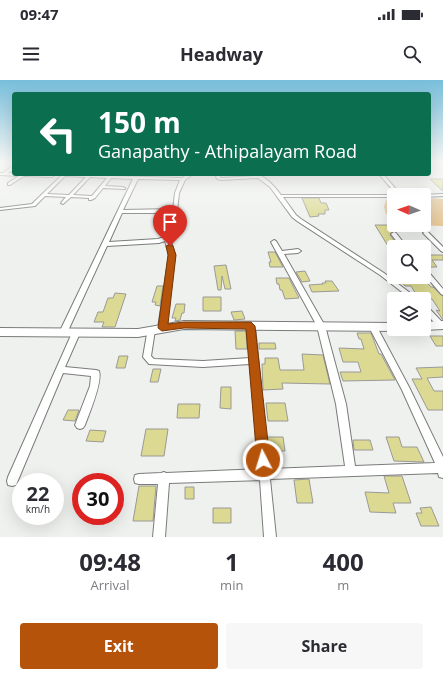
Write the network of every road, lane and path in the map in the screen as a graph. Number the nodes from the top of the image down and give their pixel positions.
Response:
1 (55, 184) edge
2 (80, 184) edge
3 (103, 184) edge
4 (133, 184) edge
5 (181, 184) edge
6 (271, 184) edge
7 (101, 187) junction
8 (123, 188) dead end
9 (44, 195) junction
10 (443, 195) edge
11 (69, 196) junction
12 (279, 196) junction
13 (387, 196) edge
14 (431, 196) edge
15 (63, 203) dead end
16 (0, 209) edge
17 (120, 212) junction
18 (160, 212) junction
19 (426, 233) dead end
20 (394, 234) dead end
21 (167, 238) junction
22 (399, 240) edge
23 (274, 242) dead end
24 (105, 244) junction
25 (443, 250) edge
26 (298, 251) dead end
27 (280, 253) junction
28 (431, 278) edge
29 (406, 292) edge
30 (443, 293) edge
31 (431, 314) edge
32 (251, 326) junction
33 (321, 326) junction
34 (431, 326) edge
35 (442, 326) edge
36 (373, 327) junction
37 (387, 327) edge
38 (162, 328) junction
39 (150, 330) junction
40 (0, 332) edge
41 (63, 333) junction
42 (76, 333) junction
43 (254, 361) junction
44 (60, 370) junction
45 (80, 425) dead end
46 (351, 471) junction
47 (442, 471) edge
48 (15, 473) edge
49 (264, 474) junction
50 (164, 477) junction
51 (138, 479) dead end
52 (158, 537) edge
53 (270, 537) edge

1 - 9 street
2 - 11 street
3 - 7 street
4 - 17 street
5 - 18 street
6 - 12 street
7 - 8 street
7 - 11 street
9 - 11 street
9 - 16 street
10 - 14 street
11 - 15 street
12 - 13 street
12 - 29 street
17 - 18 street
17 - 24 street
18 - 21 street
19 - 25 street
20 - 22 street
21 - 24 street
21 - 38 street
23 - 27 street
24 - 41 street
26 - 27 street
27 - 33 street
28 - 30 street
31 - 35 street
32 - 33 main road
32 - 38 main road
32 - 43 street
33 - 36 main road
33 - 46 street
34 - 35 main road
36 - 37 main road
36 - 47 street
38 - 39 main road
39 - 42 main road
39 - 43 street
40 - 41 main road
41 - 42 main road
42 - 44 street
43 - 49 street
44 - 45 street
44 - 48 street
46 - 47 street
46 - 49 street
49 - 50 street
49 - 53 street
50 - 51 street
50 - 52 street

